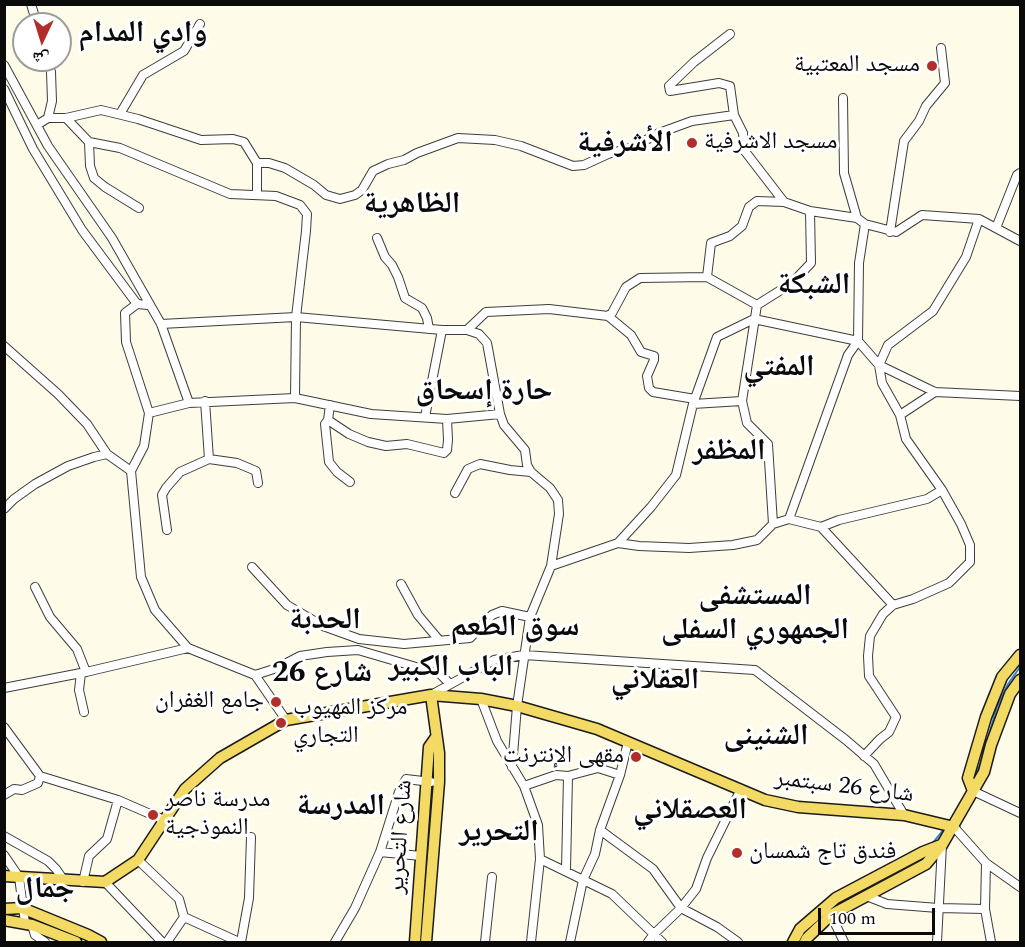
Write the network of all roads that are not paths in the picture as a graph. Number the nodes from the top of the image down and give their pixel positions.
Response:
1 (200, 24) dead end
2 (730, 34) dead end
3 (941, 48) dead end
4 (6, 70) edge
5 (51, 72) edge
6 (4, 89) edge
7 (843, 98) dead end
8 (120, 114) junction
9 (734, 115) junction
10 (48, 118) junction
11 (66, 118) junction
12 (37, 125) junction
13 (89, 142) junction
14 (257, 163) junction
15 (1020, 173) edge
16 (257, 195) junction
17 (784, 202) junction
18 (139, 208) dead end
19 (810, 211) junction
20 (857, 218) junction
21 (979, 219) junction
22 (865, 224) junction
23 (996, 228) junction
24 (890, 232) junction
25 (377, 238) dead end
26 (1020, 241) edge
27 (707, 277) junction
28 (137, 304) junction
29 (148, 304) junction
30 (757, 305) junction
31 (608, 315) junction
32 (296, 317) junction
33 (754, 319) junction
34 (161, 324) junction
35 (429, 329) junction
36 (441, 330) junction
37 (467, 330) junction
38 (858, 341) junction
39 (4, 346) edge
40 (879, 365) junction
41 (935, 392) junction
42 (1020, 396) edge
43 (295, 398) junction
44 (205, 401) junction
45 (694, 401) junction
46 (742, 401) junction
47 (189, 403) junction
48 (330, 405) junction
49 (149, 413) junction
50 (500, 414) junction
51 (900, 415) junction
52 (425, 417) junction
53 (447, 418) junction
54 (328, 420) junction
55 (107, 454) junction
56 (209, 459) junction
57 (131, 471) junction
58 (531, 472) junction
59 (350, 482) dead end
60 (258, 483) dead end
61 (942, 490) junction
62 (455, 493) dead end
63 (4, 509) edge
64 (789, 519) junction
65 (773, 524) junction
66 (821, 527) junction
67 (167, 530) dead end
68 (618, 543) junction
69 (551, 566) junction
70 (252, 567) dead end
71 (401, 584) dead end
72 (35, 586) dead end
73 (893, 605) junction
74 (530, 617) junction
75 (439, 640) junction
76 (188, 648) junction
77 (524, 655) junction
78 (1020, 656) edge
79 (83, 673) junction
80 (255, 675) junction
81 (1020, 680) edge
82 (450, 684) junction
83 (4, 688) edge
84 (431, 695) junction
85 (481, 699) junction
86 (517, 706) junction
87 (84, 712) dead end
88 (286, 720) junction
89 (4, 727) edge
90 (628, 742) junction
91 (864, 756) junction
92 (512, 767) junction
93 (620, 775) junction
94 (40, 776) junction
95 (568, 776) junction
96 (434, 782) junction
97 (524, 786) junction
98 (741, 789) junction
99 (973, 791) junction
100 (4, 795) edge
101 (118, 800) junction
102 (1020, 813) edge
103 (904, 814) junction
104 (165, 820) junction
105 (954, 827) junction
106 (600, 830) junction
107 (4, 836) edge
108 (251, 837) dead end
109 (942, 845) junction
110 (380, 852) junction
111 (4, 855) edge
112 (421, 856) junction
113 (540, 859) junction
114 (138, 860) junction
115 (986, 863) junction
116 (566, 870) junction
117 (4, 876) edge
118 (19, 877) junction
119 (492, 877) dead end
120 (63, 879) junction
121 (583, 880) junction
122 (83, 882) junction
123 (105, 882) junction
124 (1020, 887) edge
125 (869, 897) junction
126 (22, 908) junction
127 (681, 908) junction
128 (938, 908) junction
129 (4, 909) edge
130 (985, 909) junction
131 (831, 915) junction
132 (184, 917) junction
133 (4, 920) edge
134 (30, 926) junction
135 (654, 934) junction
136 (169, 941) edge
137 (45, 942) edge
138 (61, 942) edge
139 (76, 942) edge
140 (101, 942) edge
141 (240, 942) edge
142 (335, 942) edge
143 (415, 942) edge
144 (426, 942) edge
145 (485, 942) edge
146 (531, 942) edge
147 (570, 942) edge
148 (648, 942) edge
149 (662, 942) edge
150 (738, 942) edge
151 (793, 942) edge
152 (805, 942) edge
153 (843, 942) edge
154 (937, 942) edge
155 (991, 942) edge

1 - 8 street
2 - 9 street
3 - 24 street
4 - 12 street
5 - 10 street
6 - 28 street
7 - 20 street
8 - 11 street
8 - 14 street
9 - 14 street
9 - 17 street
10 - 11 street
10 - 12 street
11 - 13 street
12 - 29 street
13 - 16 street
13 - 18 street
14 - 16 street
15 - 23 street
16 - 32 street
17 - 19 street
17 - 27 street
19 - 20 street
19 - 30 street
20 - 22 street
21 - 23 street
21 - 24 street
21 - 40 street
22 - 24 street
22 - 38 street
23 - 26 street
25 - 35 street
27 - 30 street
27 - 31 street
28 - 29 street
28 - 49 street
29 - 34 street
30 - 33 street
31 - 37 street
31 - 45 street
32 - 34 street
32 - 35 street
32 - 43 street
33 - 38 street
33 - 45 street
33 - 46 street
34 - 47 street
35 - 36 street
36 - 37 street
36 - 52 street
37 - 50 street
38 - 40 street
38 - 64 street
39 - 55 street
40 - 41 street
40 - 51 street
41 - 42 street
41 - 51 street
43 - 44 street
43 - 48 street
44 - 47 street
44 - 56 street
45 - 46 street
45 - 68 street
46 - 65 street
47 - 49 street
48 - 52 street
48 - 54 street
49 - 57 street
50 - 53 street
50 - 58 street
51 - 61 street
52 - 53 street
53 - 54 street
54 - 59 street
55 - 57 street
55 - 63 street
56 - 60 street
56 - 67 street
57 - 76 street
58 - 62 street
58 - 69 street
61 - 66 street
61 - 73 street
64 - 65 street
64 - 66 street
65 - 68 street
66 - 73 street
68 - 69 street
69 - 74 street
70 - 75 street
71 - 75 street
72 - 79 street
73 - 91 street
74 - 75 street
74 - 77 street
76 - 79 street
76 - 80 street
77 - 82 street
77 - 86 street
77 - 91 street
78 - 99 main road
79 - 83 street
79 - 87 street
80 - 82 street
80 - 88 street
81 - 99 main road
82 - 84 street
84 - 85 main road, شارع 26 سبتمبر
84 - 88 main road, شارع 26 سبتمبر
84 - 96 main road, شارع التحرير
85 - 86 main road, شارع 26 سبتمبر
85 - 92 street
86 - 90 main road, شارع 26 سبتمبر
86 - 92 street
88 - 104 main road, شارع 26 سبتمبر
89 - 94 street
90 - 93 street
90 - 98 main road, شارع 26 سبتمبر
91 - 103 street
92 - 97 street
93 - 95 street
93 - 106 street
94 - 100 street
94 - 101 street
95 - 97 street
95 - 116 street
96 - 110 street
96 - 112 main road, شارع التحرير
96 - 144 main road, شارع التحرير
97 - 113 street
98 - 103 main road, شارع 26 سبتمبر
98 - 127 street
99 - 102 street
99 - 105 main road
101 - 104 street
101 - 122 street
103 - 105 main road, شارع 26 سبتمبر
104 - 114 main road, شارع 26 سبتمبر
105 - 109 main road
105 - 115 street
106 - 121 street
106 - 127 street
107 - 120 street
108 - 141 street
109 - 125 main road
109 - 128 street
109 - 151 main road
110 - 112 street
110 - 142 street
111 - 118 street
112 - 143 main road, شارع التحرير
113 - 116 street
113 - 146 street
114 - 123 main road, شارع 26 سبتمبر
114 - 132 street
115 - 124 street
115 - 130 street
116 - 121 street
117 - 118 main road
118 - 120 main road
118 - 126 street
119 - 145 street
120 - 122 main road
121 - 135 street
121 - 147 street
122 - 123 main road
123 - 136 street
125 - 128 street
125 - 131 main road
126 - 129 main road
126 - 134 street
126 - 140 main road
127 - 135 street
127 - 150 street
128 - 130 street
128 - 154 street
130 - 155 street
131 - 152 main road
131 - 153 street
132 - 136 street
132 - 141 street
133 - 134 main road
134 - 137 street
134 - 138 street
134 - 139 main road
135 - 148 street
135 - 149 street

